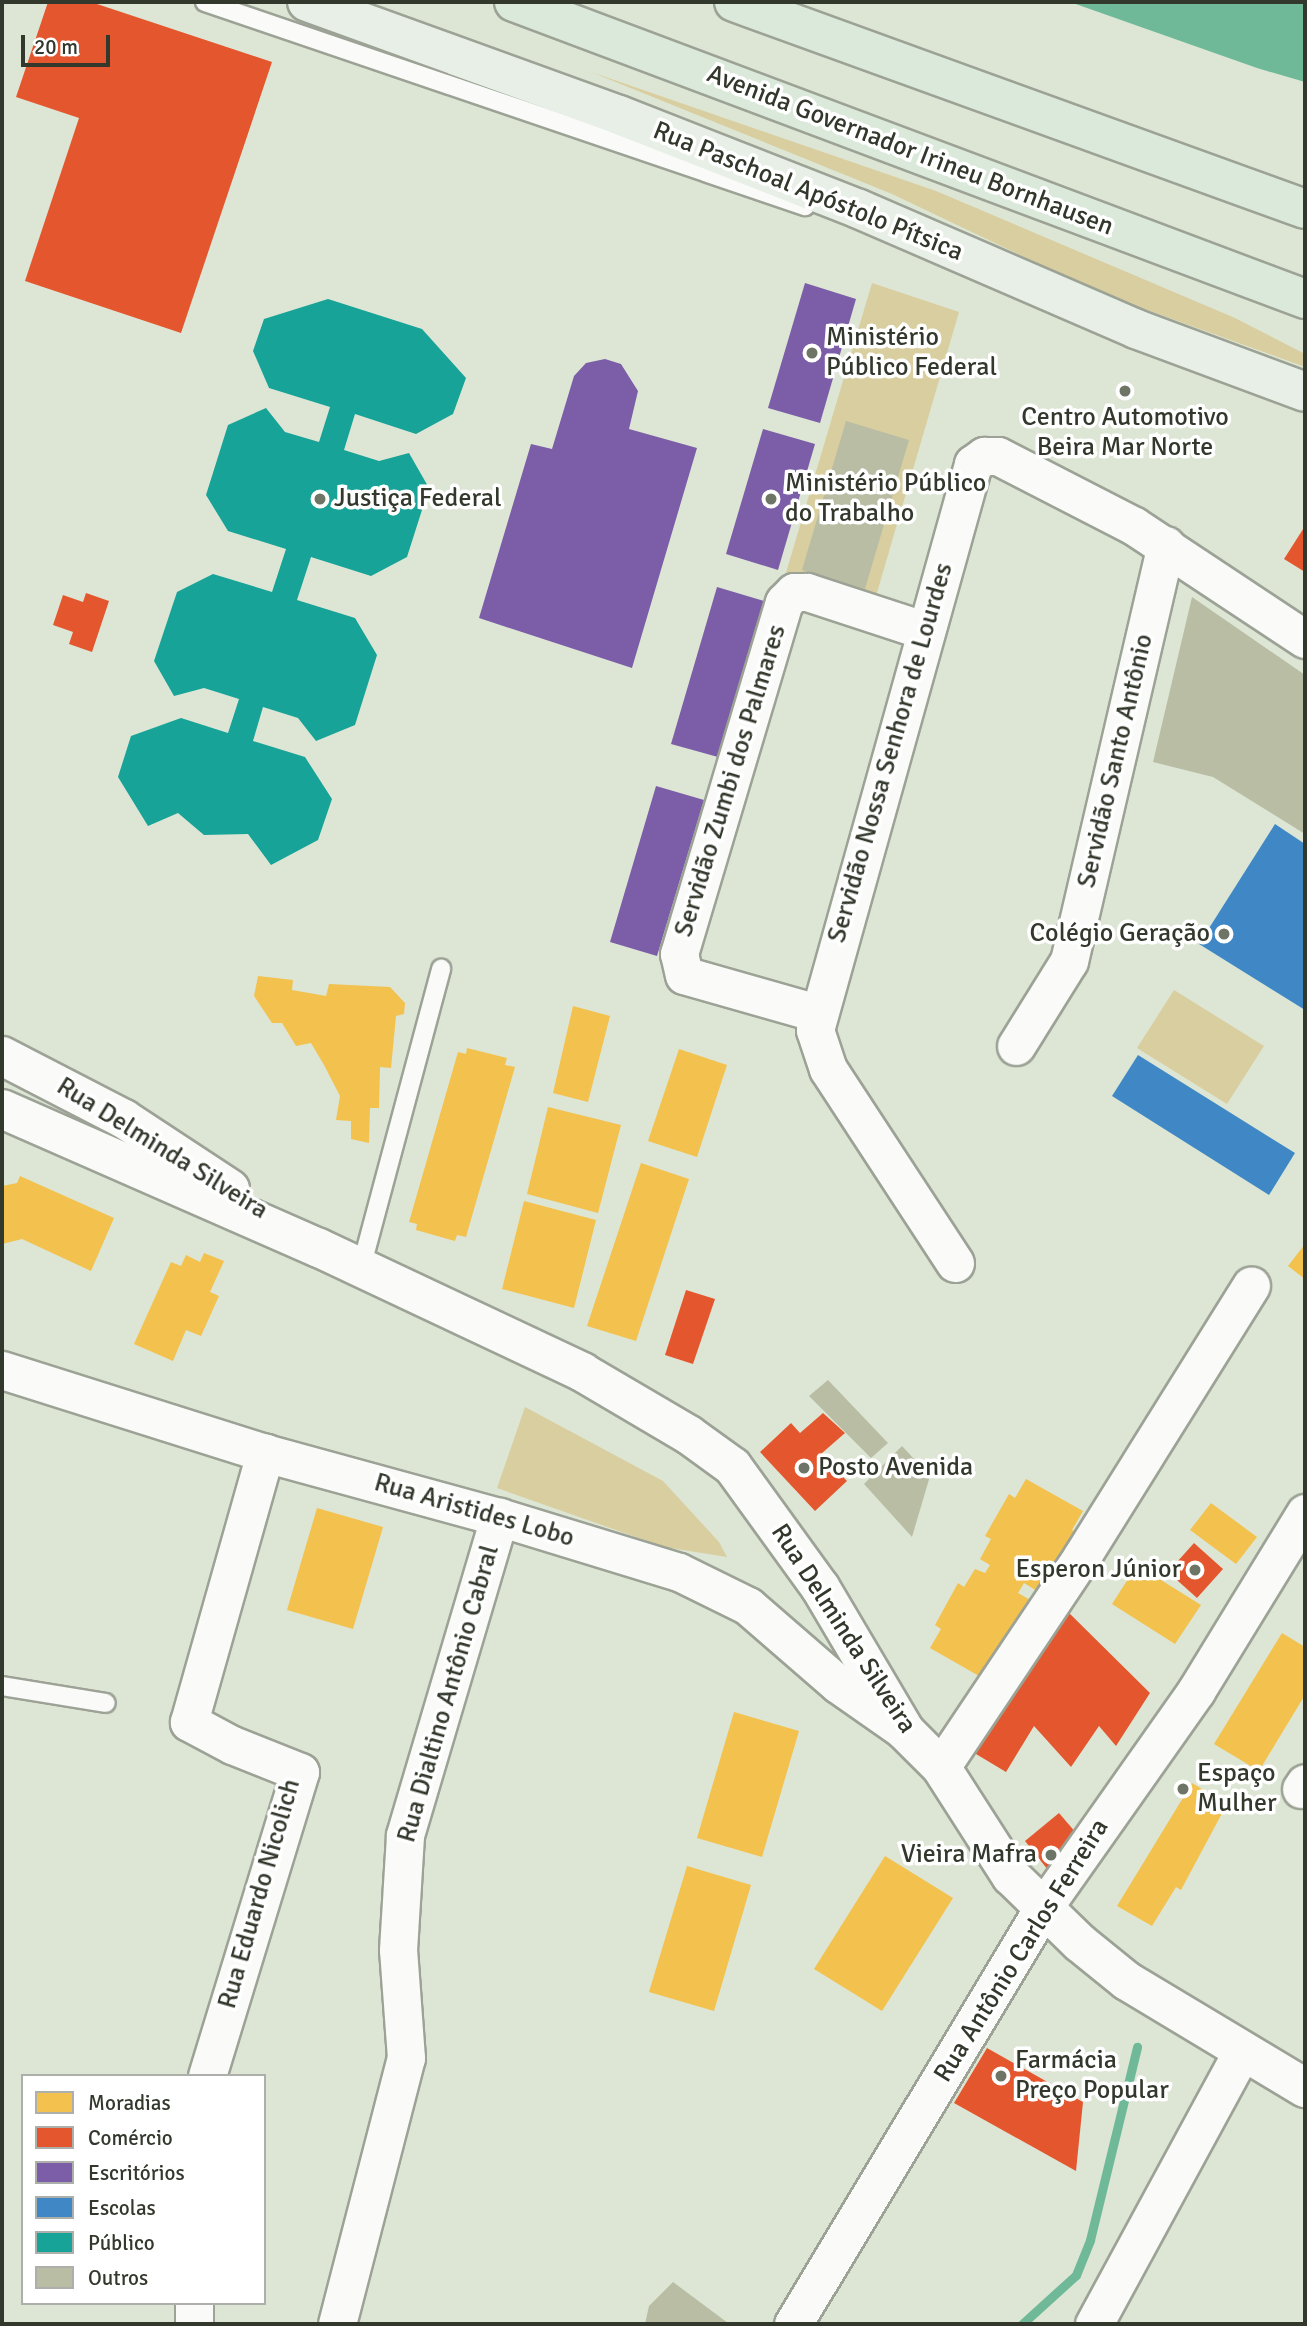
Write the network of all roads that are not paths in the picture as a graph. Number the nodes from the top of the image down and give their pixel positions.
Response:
1 (205, 2) edge
2 (307, 2) edge
3 (514, 2) edge
4 (734, 2) edge
5 (859, 209) junction
6 (1305, 209) edge
7 (1194, 258) junction
8 (1305, 299) edge
9 (1305, 322) edge
10 (1305, 392) edge
11 (1166, 545) junction
12 (926, 631) junction
13 (1305, 639) edge
14 (441, 969) dead end
15 (817, 1013) junction
16 (1016, 1046) dead end
17 (2, 1056) edge
18 (2, 1109) edge
19 (319, 1248) junction
20 (955, 1263) dead end
21 (361, 1268) junction
22 (1251, 1286) dead end
23 (2, 1370) edge
24 (265, 1453) junction
25 (1305, 1513) edge
26 (499, 1517) junction
27 (2, 1686) edge
28 (106, 1703) dead end
29 (905, 1731) junction
30 (941, 1767) junction
31 (1043, 1908) junction
32 (1241, 2053) junction
33 (207, 2074) edge
34 (1305, 2088) edge
35 (194, 2305) edge
36 (194, 2324) edge
37 (337, 2324) edge
38 (793, 2324) edge
39 (1094, 2324) edge

1 - 5 lane
2 - 5 main road, Rua Paschoal Apóstolo Pítsica
3 - 7 highway, Avenida Governador Irineu Bornhausen
4 - 6 highway
5 - 10 main road, Rua Paschoal Apóstolo Pítsica
7 - 8 highway, Avenida Governador Irineu Bornhausen
7 - 9 highway
11 - 12 street, Servidão Nossa Senhora de Lourdes
11 - 13 street, Servidão Nossa Senhora de Lourdes
11 - 16 street, Servidão Santo Antônio
12 - 15 street, Servidão Nossa Senhora de Lourdes
12 - 15 street, Servidão Zumbi dos Palmares
14 - 21 lane
15 - 20 street, Servidão Nossa Senhora de Lourdes
17 - 19 main road, Rua Delminda Silveira
18 - 19 main road, Rua Delminda Silveira
19 - 21 main road, Rua Delminda Silveira
21 - 29 main road, Rua Delminda Silveira
22 - 30 street
23 - 24 street, Rua Aristides Lobo
24 - 26 street, Rua Aristides Lobo
24 - 33 street, Rua Eduardo Nicolich
25 - 31 street, Rua Antônio Carlos Ferreira
26 - 29 street, Rua Aristides Lobo
26 - 37 street, Rua Dialtino Antônio Cabral
27 - 28 lane
29 - 30 main road, Rua Delminda Silveira
30 - 31 main road, Rua Delminda Silveira
31 - 32 main road, Rua Delminda Silveira
31 - 38 street, Rua Antônio Carlos Ferreira
32 - 34 main road, Rua Delminda Silveira
32 - 39 street
35 - 36 street

